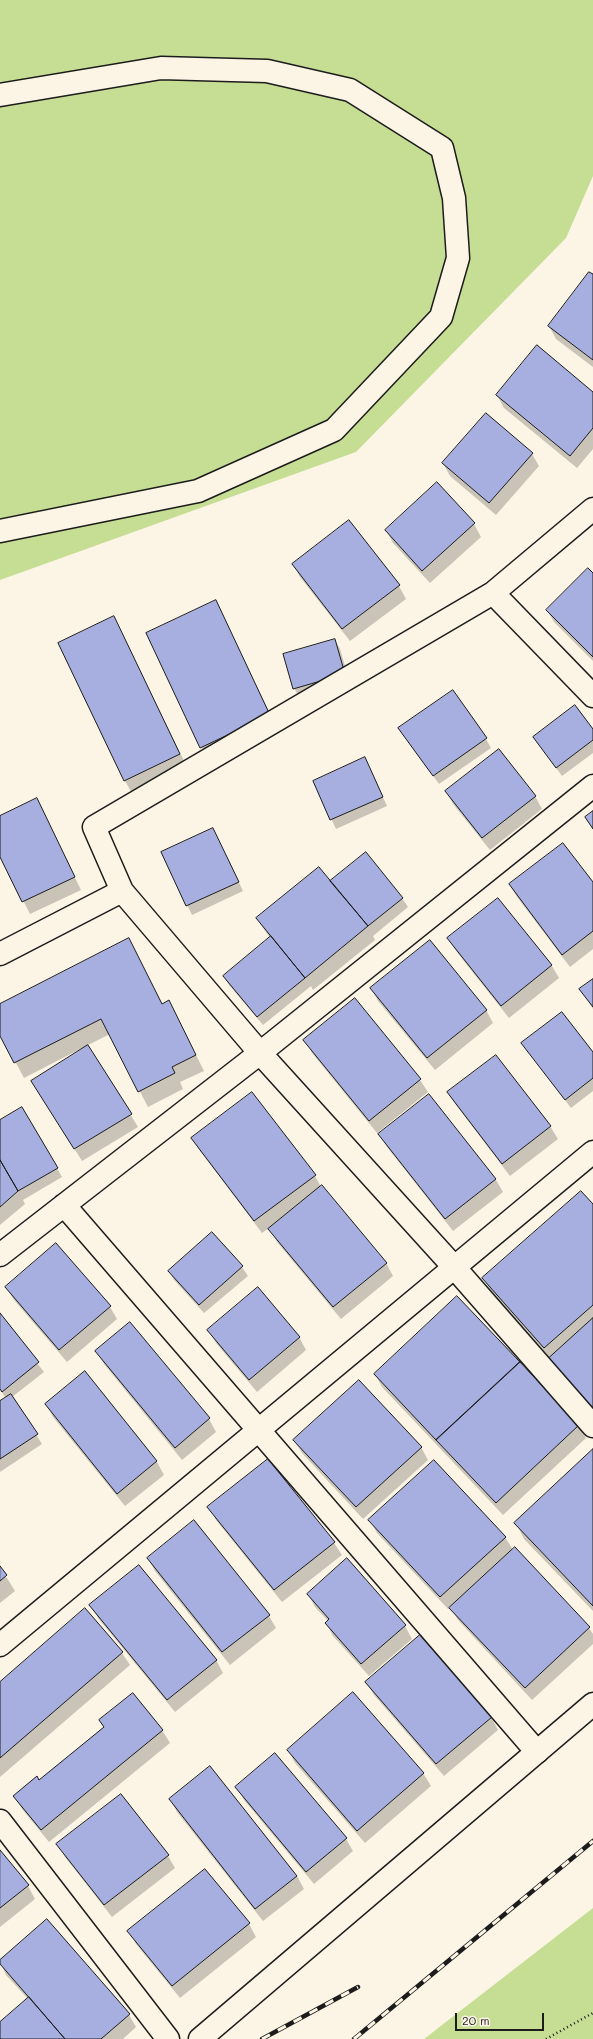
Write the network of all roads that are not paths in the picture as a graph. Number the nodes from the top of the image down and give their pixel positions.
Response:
1 (0, 95) edge
2 (593, 509) edge
3 (0, 531) edge
4 (493, 593) junction
5 (593, 696) edge
6 (593, 786) edge
7 (122, 891) junction
8 (0, 954) edge
9 (260, 1053) junction
10 (593, 1152) edge
11 (64, 1205) junction
12 (0, 1254) edge
13 (454, 1267) junction
14 (593, 1426) edge
15 (259, 1430) junction
16 (0, 1645) edge
17 (593, 1704) edge
18 (538, 1752) junction
19 (0, 1821) edge
20 (168, 2039) edge
21 (200, 2039) edge

1 - 3 street
2 - 4 street
4 - 5 street
4 - 7 street
6 - 9 street
7 - 8 street
7 - 9 street
9 - 11 street
9 - 13 street
10 - 13 street
11 - 12 street
11 - 15 street
13 - 14 street
13 - 15 street
15 - 16 street
15 - 18 street
17 - 18 street
18 - 21 street
19 - 20 street

